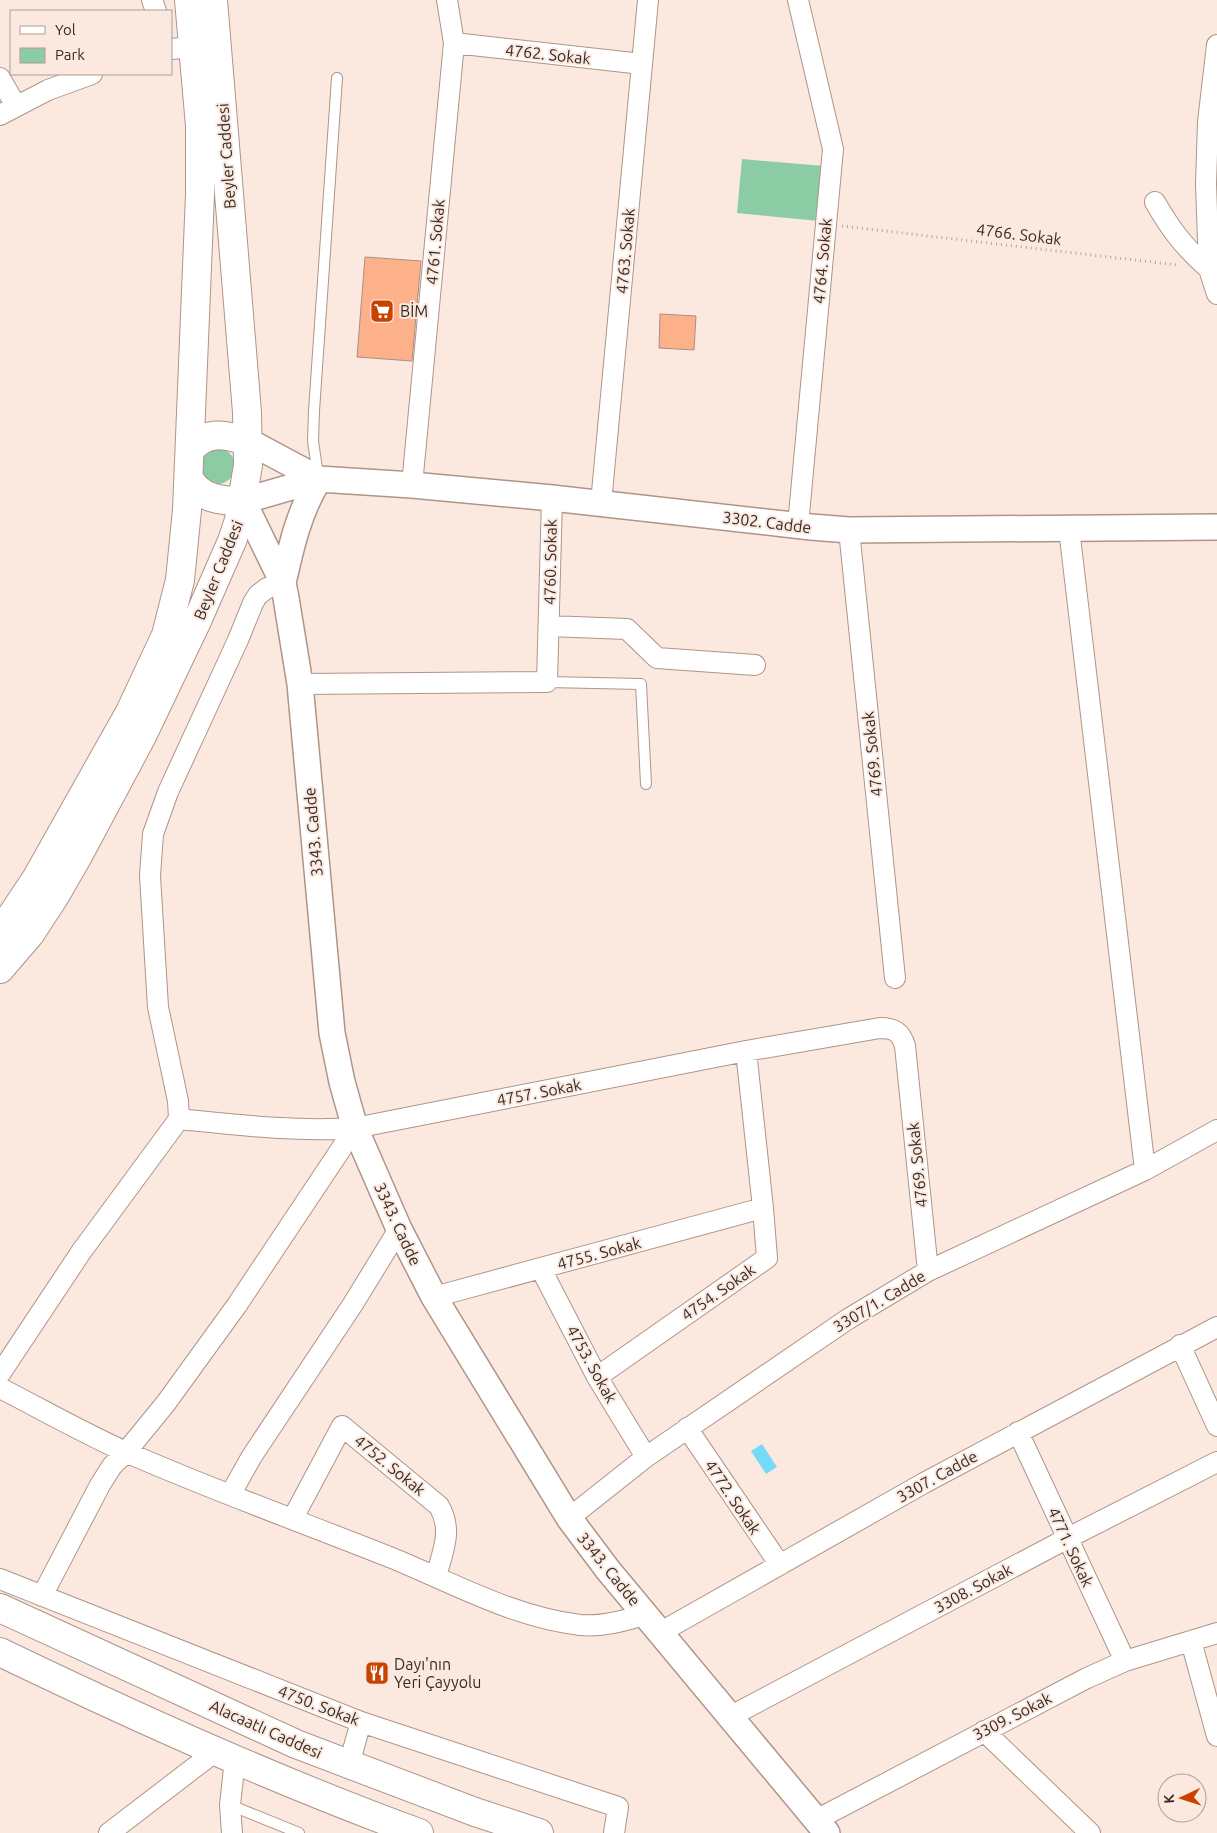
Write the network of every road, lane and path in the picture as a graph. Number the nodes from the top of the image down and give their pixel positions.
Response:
1 (189, 0) edge
2 (213, 0) edge
3 (447, 0) edge
4 (648, 0) edge
5 (798, 0) edge
6 (454, 43) junction
7 (182, 48) edge
8 (1217, 50) edge
9 (642, 64) junction
10 (89, 75) edge
11 (0, 78) edge
12 (338, 78) dead end
13 (8, 111) edge
14 (1155, 202) dead end
15 (826, 224) junction
16 (1209, 268) junction
17 (1217, 294) edge
18 (248, 440) junction
19 (190, 450) junction
20 (189, 478) junction
21 (319, 479) junction
22 (412, 485) junction
23 (552, 498) junction
24 (243, 501) junction
25 (600, 503) junction
26 (798, 525) junction
27 (1217, 527) edge
28 (1069, 529) junction
29 (849, 530) junction
30 (283, 583) junction
31 (549, 626) junction
32 (755, 665) dead end
33 (547, 682) junction
34 (300, 684) junction
35 (646, 784) dead end
36 (0, 933) edge
37 (0, 969) edge
38 (895, 978) dead end
39 (897, 1032) joint
40 (746, 1051) junction
41 (179, 1119) junction
42 (355, 1128) junction
43 (1217, 1130) edge
44 (1145, 1170) junction
45 (764, 1208) junction
46 (398, 1229) junction
47 (541, 1269) junction
48 (928, 1271) junction
49 (434, 1297) junction
50 (1217, 1327) edge
51 (1180, 1345) junction
52 (0, 1374) edge
53 (597, 1377) junction
54 (0, 1388) edge
55 (1217, 1426) edge
56 (687, 1428) junction
57 (1018, 1432) junction
58 (126, 1452) junction
59 (646, 1457) junction
60 (1217, 1462) edge
61 (230, 1495) junction
62 (293, 1518) junction
63 (568, 1518) junction
64 (1068, 1538) junction
65 (780, 1565) junction
66 (436, 1576) junction
67 (0, 1579) edge
68 (42, 1596) junction
69 (0, 1608) edge
70 (654, 1623) junction
71 (1217, 1634) edge
72 (1191, 1641) junction
73 (0, 1652) edge
74 (1125, 1662) junction
75 (731, 1716) junction
76 (361, 1722) junction
77 (984, 1730) junction
78 (1217, 1736) edge
79 (226, 1755) junction
80 (349, 1764) junction
81 (230, 1805) junction
82 (821, 1826) edge
83 (109, 1833) edge
84 (232, 1833) edge
85 (299, 1833) edge
86 (419, 1833) edge
87 (539, 1833) edge
88 (614, 1833) edge
89 (1090, 1833) edge

1 - 7 main road, Beyler Caddesi
2 - 18 main road, Beyler Caddesi
3 - 6 street, 4761. Sokak
4 - 9 street, 4763. Sokak
5 - 15 street, 4764. Sokak
6 - 9 street, 4762. Sokak
6 - 22 street, 4761. Sokak
7 - 19 main road, Beyler Caddesi
8 - 16 street
9 - 25 street, 4763. Sokak
10 - 13 street
11 - 13 street
12 - 21 lane
14 - 16 street
15 - 16 path, 4766. Sokak
15 - 26 street, 4764. Sokak
16 - 17 street
18 - 19 main road
18 - 21 street, 3302. Cadde
18 - 24 main road, Beyler Caddesi
19 - 20 main road, Beyler Caddesi
20 - 24 main road
20 - 36 main road, Beyler Caddesi
21 - 22 street, 3302. Cadde
21 - 24 street, 3302. Cadde
21 - 30 street
22 - 23 street, 3302. Cadde
23 - 25 street, 3302. Cadde
23 - 31 street, 4760. Sokak
24 - 30 street, 3343. Cadde
24 - 37 main road, Beyler Caddesi
25 - 26 street, 3302. Cadde
26 - 29 street, 3302. Cadde
27 - 28 street, 3302. Cadde
28 - 29 street, 3302. Cadde
28 - 44 street
29 - 38 street, 4769. Sokak
30 - 34 street, 3343. Cadde
30 - 41 street
31 - 32 street
31 - 33 street, 4760. Sokak
33 - 34 street
33 - 35 lane
34 - 42 street, 3343. Cadde
39 - 40 street, 4757. Sokak
39 - 48 street, 4769. Sokak
40 - 42 street, 4757. Sokak
40 - 45 street, 4754. Sokak
41 - 42 street, 4757. Sokak
41 - 52 street
42 - 46 street, 3343. Cadde
42 - 58 street
43 - 44 street, 3307/1. Cadde
44 - 48 street, 3307/1. Cadde
45 - 47 street, 4755. Sokak
45 - 53 street, 4754. Sokak
46 - 49 street, 3343. Cadde
46 - 61 street
47 - 49 street, 4755. Sokak
47 - 53 street, 4753. Sokak
48 - 56 street, 3307/1. Cadde
49 - 63 street, 3343. Cadde
50 - 51 street, 3307. Cadde
51 - 55 street
51 - 57 street, 3307. Cadde
53 - 59 street, 4753. Sokak
54 - 58 street, 3307. Cadde
56 - 59 street, 3307/1. Cadde
56 - 65 street, 4772. Sokak
57 - 64 street, 4771. Sokak
57 - 65 street, 3307. Cadde
58 - 61 street, 3307. Cadde
58 - 68 street
59 - 63 street, 3307/1. Cadde
60 - 64 street, 3308. Sokak
61 - 62 street, 3307. Cadde
62 - 66 street, 3307. Cadde
62 - 66 street, 4752. Sokak
63 - 70 street, 3343. Cadde
64 - 74 street, 4771. Sokak
64 - 75 street, 3308. Sokak
65 - 70 street, 3307. Cadde
66 - 70 street, 3307. Cadde
67 - 68 street, 4750. Sokak
68 - 76 street, 4750. Sokak
69 - 80 main road, Alacaatlı Caddesi
70 - 75 street, 3343. Cadde
71 - 72 street, 3309. Sokak
72 - 74 street, 3309. Sokak
72 - 78 street
73 - 79 main road
74 - 77 street, 3309. Sokak
75 - 82 street, 3343. Cadde
76 - 80 street
76 - 88 street, 4750. Sokak
77 - 82 street, 3309. Sokak
77 - 89 street
79 - 81 street
79 - 83 street
79 - 86 main road
80 - 87 main road, Alacaatlı Caddesi
81 - 84 street
81 - 85 lane

